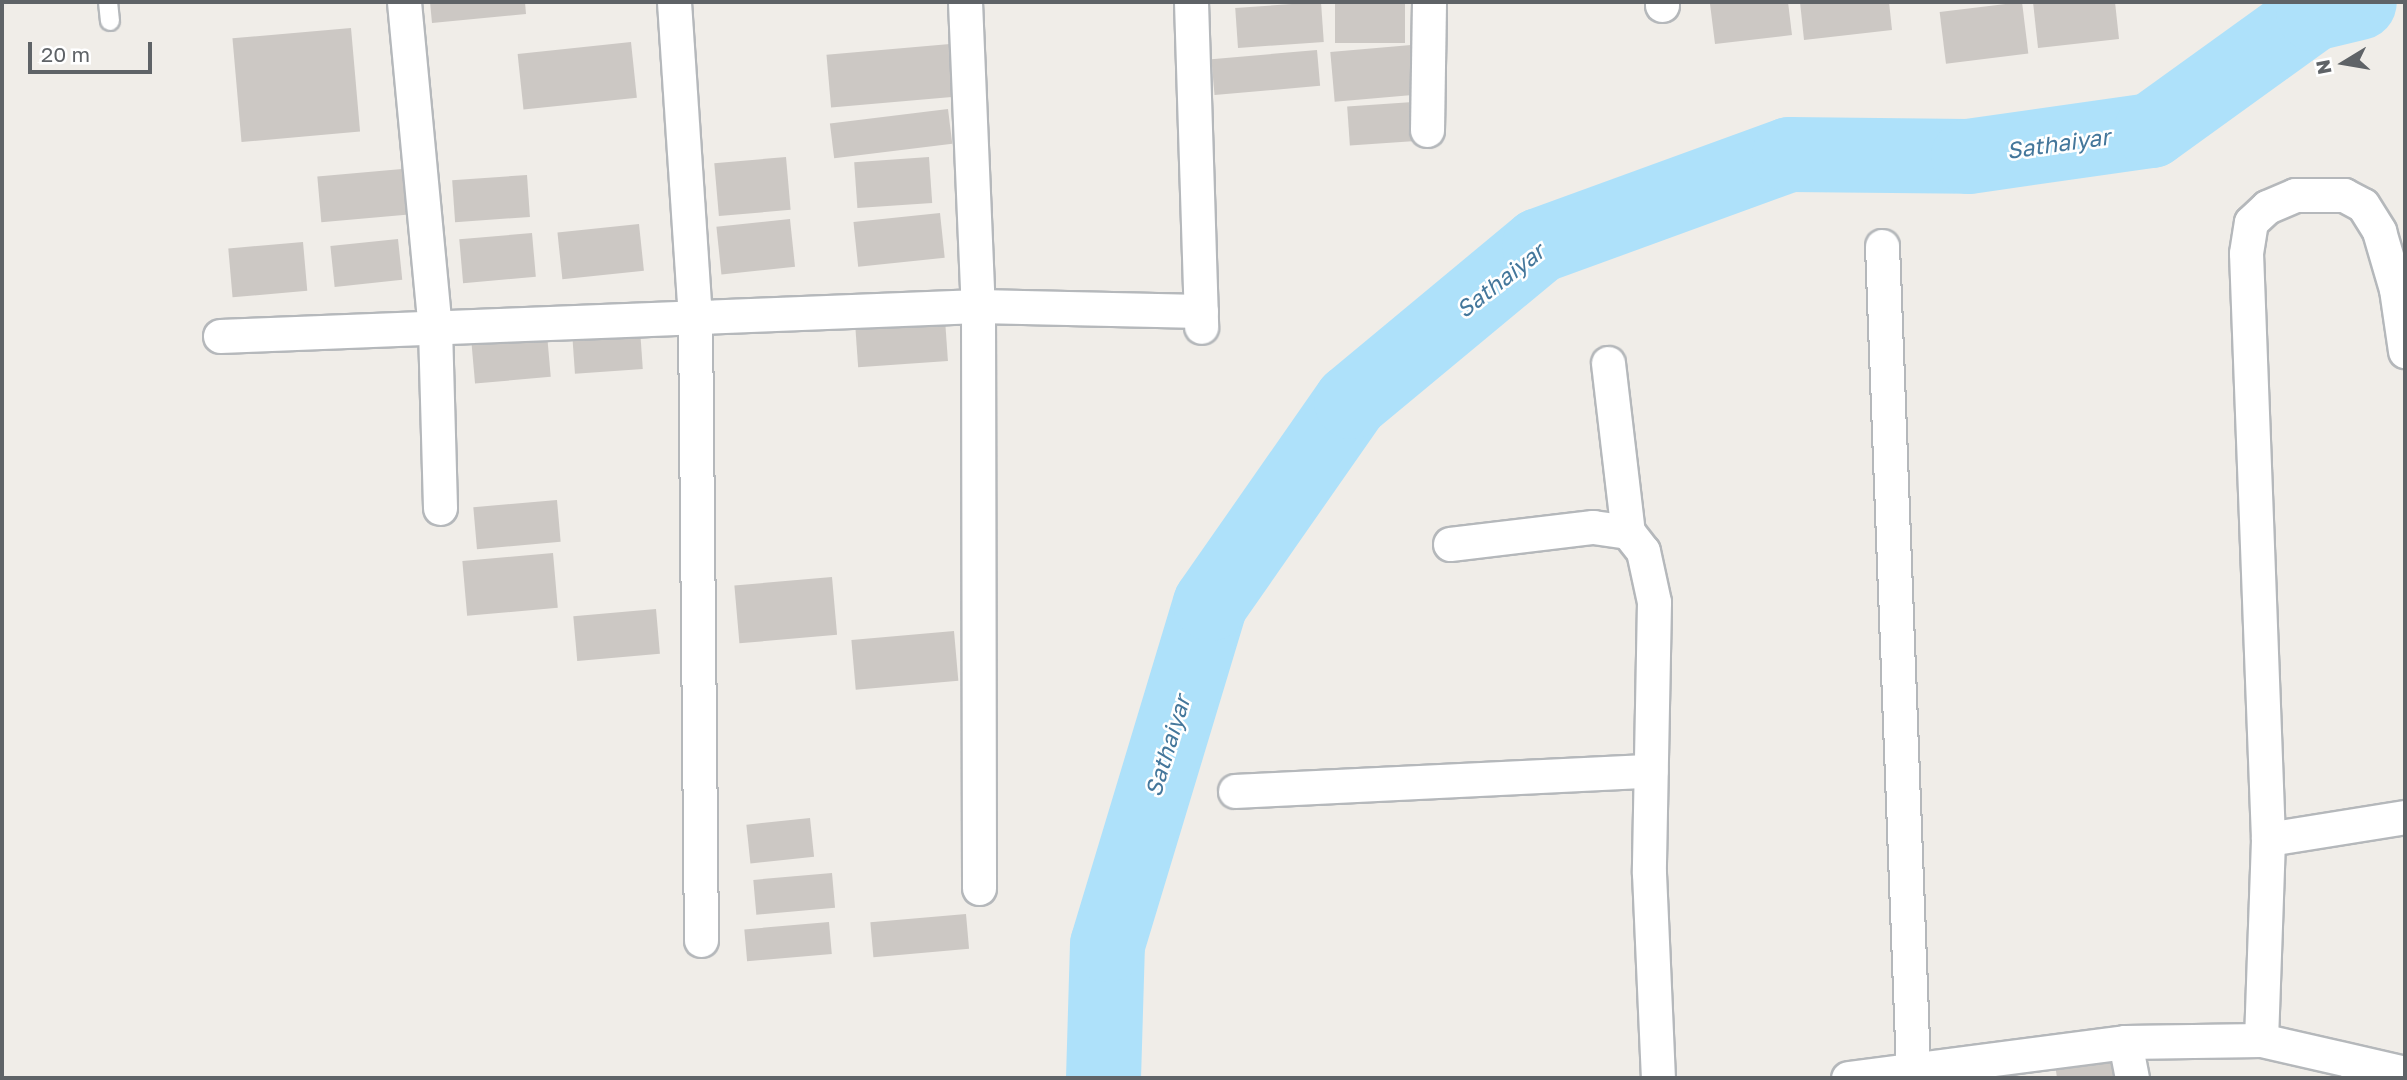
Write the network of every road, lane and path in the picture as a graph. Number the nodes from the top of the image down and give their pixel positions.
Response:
1 (108, 2) edge
2 (404, 2) edge
3 (674, 2) edge
4 (965, 2) edge
5 (1191, 2) edge
6 (1429, 2) edge
7 (110, 21) dead end
8 (1427, 130) dead end
9 (1882, 246) dead end
10 (978, 306) junction
11 (695, 318) junction
12 (435, 328) junction
13 (220, 337) dead end
14 (2405, 351) edge
15 (1608, 363) dead end
16 (440, 508) dead end
17 (1628, 532) junction
18 (1450, 544) dead end
19 (1651, 771) junction
20 (1235, 791) dead end
21 (2405, 817) edge
22 (2267, 839) junction
23 (979, 888) dead end
24 (701, 940) dead end
25 (2261, 1040) junction
26 (2125, 1042) junction
27 (1913, 1068) junction
28 (2398, 1074) edge
29 (1658, 1078) edge
30 (1848, 1078) edge
31 (2132, 1078) edge

1 - 7 lane
2 - 12 street
3 - 11 street
4 - 10 street
5 - 10 street
6 - 8 street
9 - 27 street
10 - 11 street
10 - 23 street
11 - 12 street
11 - 24 street
12 - 13 street
12 - 16 street
14 - 22 street
15 - 17 street
17 - 18 street
17 - 19 street
19 - 20 street
19 - 29 street
21 - 22 street
22 - 25 street
25 - 26 street
25 - 28 street
26 - 27 street
26 - 31 street
27 - 30 street

